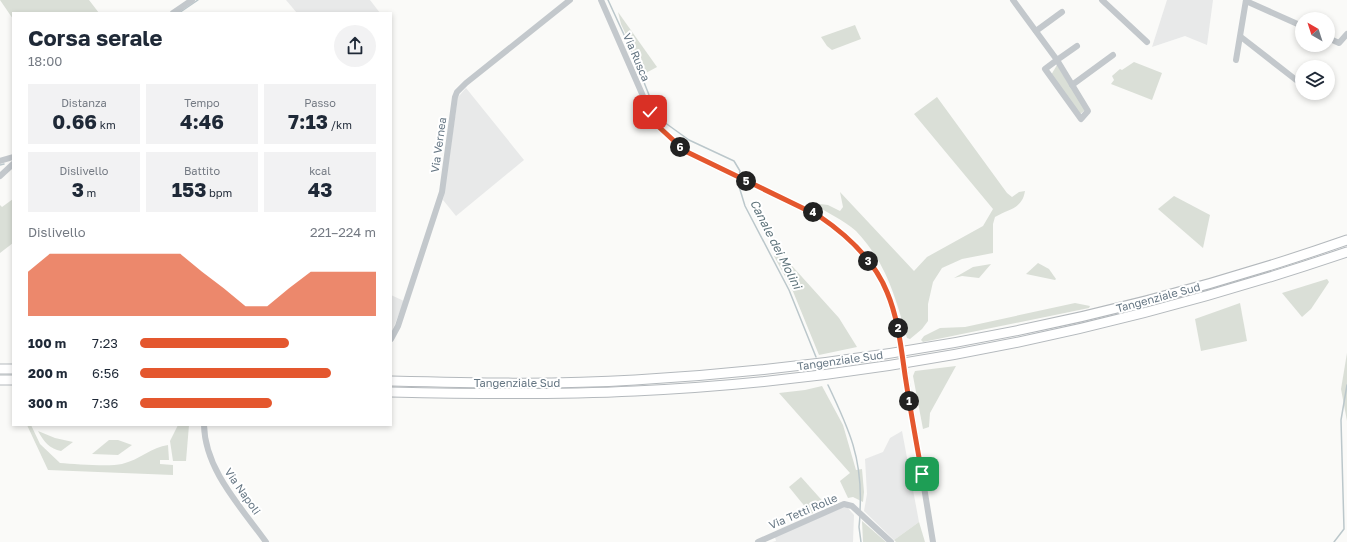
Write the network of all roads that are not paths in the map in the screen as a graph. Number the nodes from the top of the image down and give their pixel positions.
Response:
1 (192, 0) edge
2 (570, 0) edge
3 (601, 0) edge
4 (1013, 0) edge
5 (1102, 0) edge
6 (1246, 0) edge
7 (174, 12) edge
8 (1062, 12) dead end
9 (1295, 23) edge
10 (1036, 31) junction
11 (1347, 34) edge
12 (1241, 37) junction
13 (1335, 41) edge
14 (1147, 42) dead end
15 (1078, 46) dead end
16 (1113, 55) dead end
17 (1057, 60) junction
18 (1236, 60) dead end
19 (1295, 79) edge
20 (1072, 85) junction
21 (12, 157) edge
22 (0, 161) edge
23 (12, 165) edge
24 (0, 176) edge
25 (1347, 240) edge
26 (1347, 252) edge
27 (1347, 258) edge
28 (1300, 268) junction
29 (392, 337) edge
30 (0, 369) edge
31 (12, 369) edge
32 (0, 380) edge
33 (12, 380) edge
34 (392, 380) edge
35 (392, 392) edge
36 (204, 426) edge
37 (266, 542) edge
38 (758, 542) edge
39 (891, 542) edge
40 (933, 542) edge

1 - 7 street
2 - 29 street, Via Vernea
3 - 40 street, Via Rusca, bridge
4 - 10 street
5 - 14 street
6 - 9 street
6 - 12 street
8 - 10 street
10 - 17 street
11 - 13 street
12 - 18 street
12 - 19 street
15 - 17 street
16 - 20 street
17 - 20 street
17 - 20 street
21 - 22 street
23 - 24 street
25 - 34 highway, Tangenziale Sud
26 - 28 highway, Tangenziale Sud
27 - 28 highway
28 - 35 highway, Tangenziale Sud
30 - 31 highway
32 - 33 highway
36 - 37 street, Via Napoli
38 - 39 street, Via Tetti Rolle

